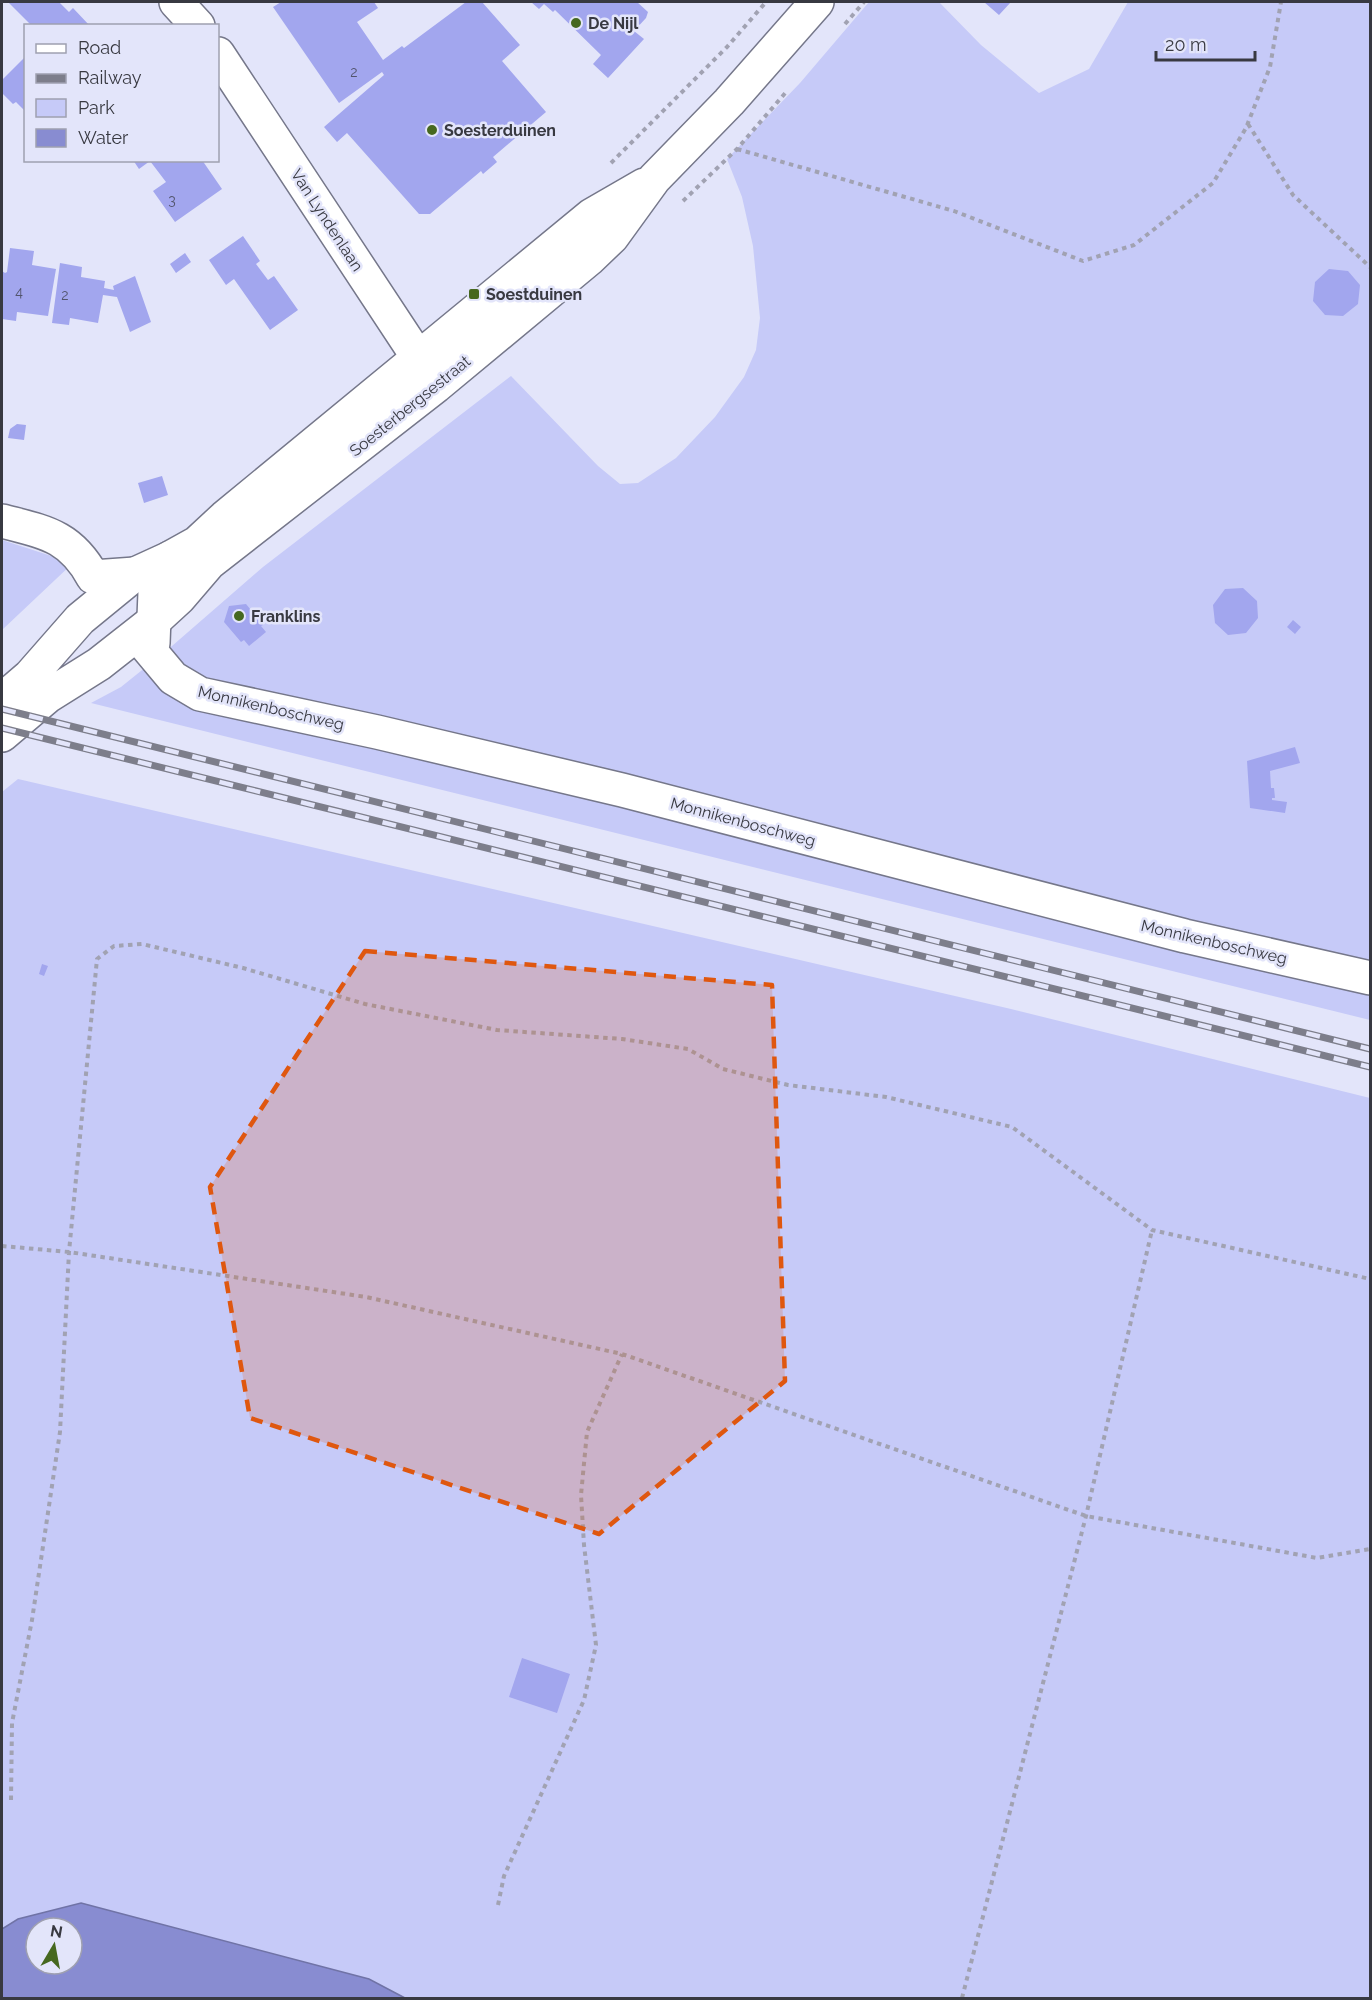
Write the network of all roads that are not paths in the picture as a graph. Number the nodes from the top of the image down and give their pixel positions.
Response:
1 (176, 2) edge
2 (816, 2) edge
3 (196, 24) edge
4 (219, 56) edge
5 (654, 179) junction
6 (418, 357) junction
7 (436, 386) junction
8 (2, 521) edge
9 (170, 558) junction
10 (135, 574) junction
11 (148, 636) junction
12 (10, 716) edge
13 (1371, 978) edge

1 - 3 street
2 - 5 street, Soesterbergsestraat
4 - 6 street, Van Lyndenlaan
5 - 6 street, Soesterbergsestraat
5 - 7 street, Soesterbergsestraat
6 - 7 street, Van Lyndenlaan
6 - 9 street, Soesterbergsestraat
7 - 11 street, Soesterbergsestraat
8 - 10 street
9 - 10 street, Soesterbergsestraat
9 - 11 street
10 - 12 street, Soesterbergsestraat
11 - 12 street, Soesterbergsestraat
11 - 13 street, Monnikenboschweg

